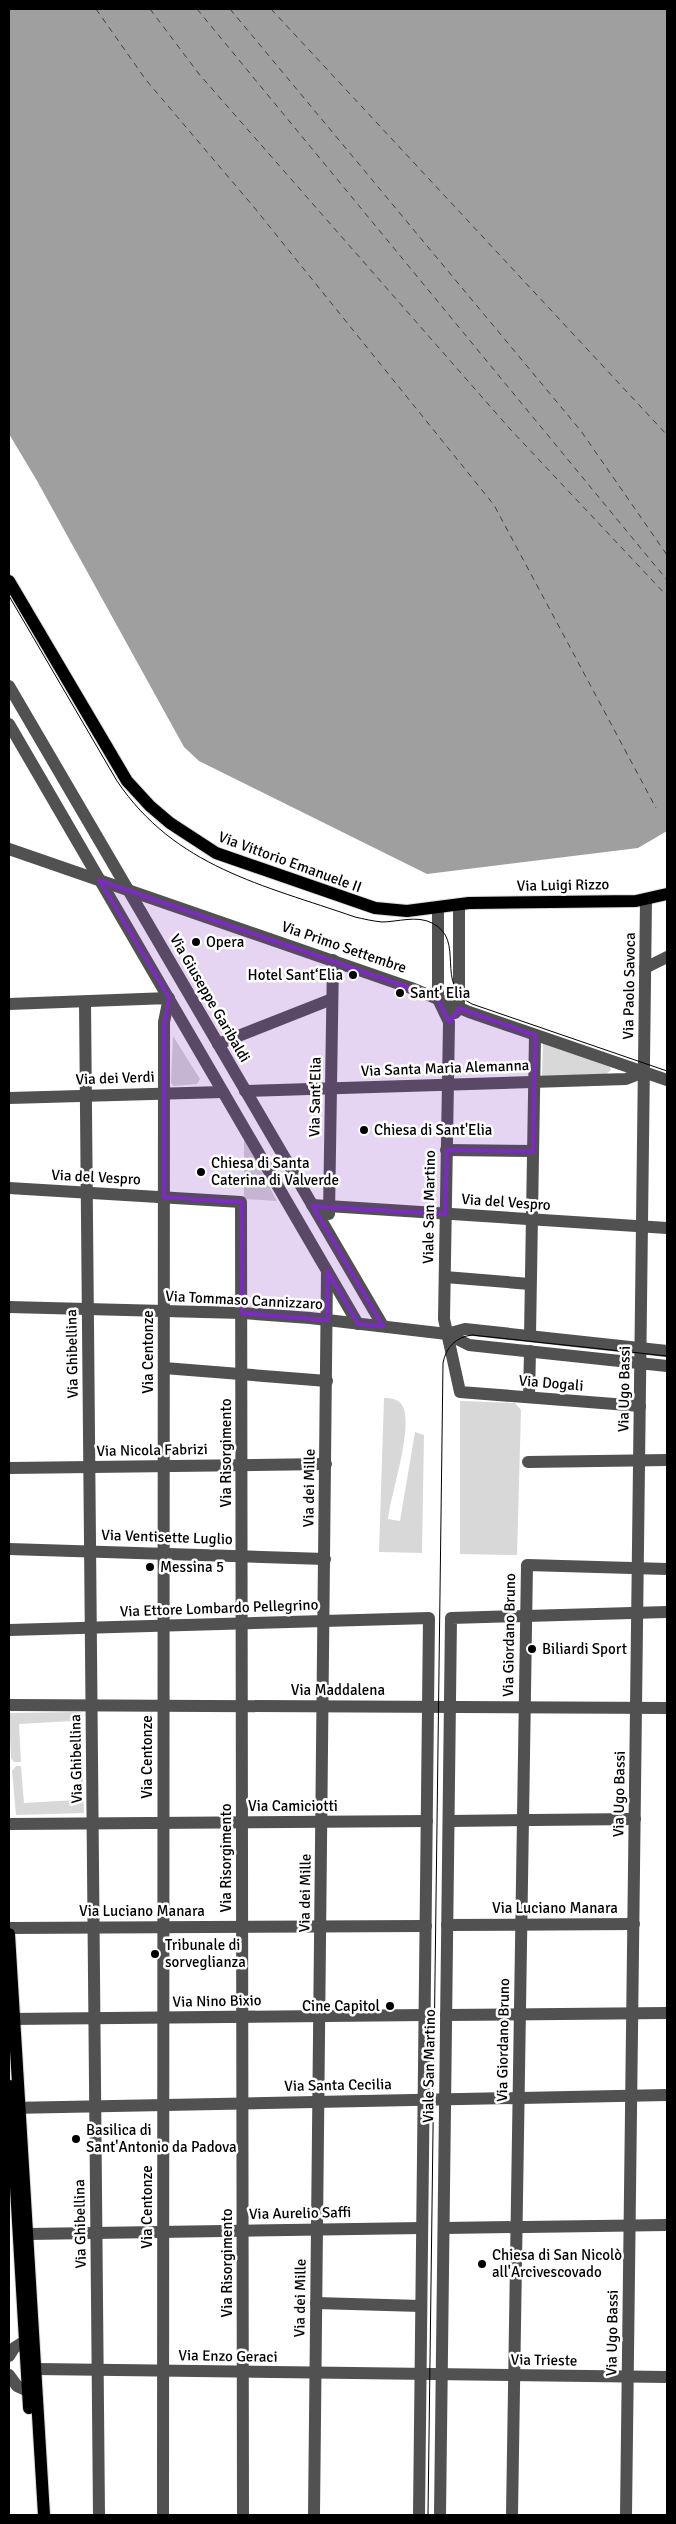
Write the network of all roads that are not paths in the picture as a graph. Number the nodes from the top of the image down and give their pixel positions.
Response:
1 (9, 581) edge
2 (9, 686) edge
3 (9, 724) edge
4 (9, 849) edge
5 (100, 880) junction
6 (128, 889) junction
7 (667, 894) edge
8 (646, 900) junction
9 (459, 905) junction
10 (438, 908) junction
11 (667, 957) edge
12 (333, 960) junction
13 (645, 968) junction
14 (169, 998) junction
15 (332, 998) junction
16 (438, 999) junction
17 (85, 1002) junction
18 (9, 1004) edge
19 (459, 1008) junction
20 (449, 1022) junction
21 (535, 1035) junction
22 (218, 1044) junction
23 (644, 1072) junction
24 (667, 1080) edge
25 (534, 1082) junction
26 (448, 1084) junction
27 (331, 1088) junction
28 (245, 1091) junction
29 (223, 1092) junction
30 (164, 1093) junction
31 (86, 1095) junction
32 (9, 1098) edge
33 (446, 1150) junction
34 (533, 1151) junction
35 (9, 1188) edge
36 (87, 1192) junction
37 (164, 1197) junction
38 (242, 1202) joint
39 (312, 1205) junction
40 (329, 1207) junction
41 (446, 1214) junction
42 (532, 1220) junction
43 (642, 1226) junction
44 (667, 1228) edge
45 (329, 1234) junction
46 (327, 1271) junction
47 (444, 1277) junction
48 (530, 1284) junction
49 (9, 1307) edge
50 (88, 1309) junction
51 (164, 1311) junction
52 (242, 1313) junction
53 (328, 1320) junction
54 (358, 1324) junction
55 (383, 1326) junction
56 (447, 1334) junction
57 (530, 1336) junction
58 (640, 1348) junction
59 (530, 1351) junction
60 (667, 1351) edge
61 (640, 1364) junction
62 (667, 1366) edge
63 (164, 1368) junction
64 (242, 1374) junction
65 (327, 1381) junction
66 (460, 1392) joint
67 (529, 1397) junction
68 (640, 1406) junction
69 (667, 1460) edge
70 (639, 1461) junction
71 (528, 1462) dead end
72 (326, 1464) junction
73 (242, 1465) junction
74 (164, 1466) junction
75 (89, 1467) junction
76 (9, 1468) edge
77 (9, 1549) edge
78 (90, 1551) junction
79 (164, 1554) junction
80 (242, 1556) junction
81 (325, 1559) junction
82 (638, 1568) junction
83 (667, 1569) edge
84 (667, 1612) edge
85 (637, 1613) junction
86 (526, 1616) junction
87 (429, 1618) joint
88 (324, 1621) junction
89 (242, 1624) junction
90 (164, 1626) junction
91 (91, 1628) junction
92 (9, 1630) edge
93 (9, 1705) edge
94 (92, 1705) junction
95 (164, 1705) junction
96 (242, 1706) junction
97 (323, 1706) junction
98 (428, 1707) junction
99 (450, 1707) junction
100 (524, 1707) junction
101 (636, 1708) junction
102 (667, 1708) edge
103 (635, 1819) junction
104 (523, 1820) junction
105 (427, 1821) junction
106 (449, 1821) junction
107 (242, 1822) junction
108 (322, 1822) junction
109 (164, 1823) junction
110 (9, 1824) edge
111 (93, 1824) junction
112 (634, 1924) junction
113 (447, 1925) junction
114 (521, 1925) junction
115 (321, 1926) junction
116 (426, 1926) junction
117 (94, 1927) junction
118 (164, 1927) junction
119 (242, 1927) junction
120 (9, 1928) edge
121 (9, 1934) edge
122 (667, 2013) edge
123 (520, 2014) junction
124 (632, 2014) junction
125 (424, 2015) junction
126 (446, 2015) junction
127 (320, 2016) junction
128 (243, 2017) junction
129 (94, 2018) junction
130 (164, 2018) junction
131 (11, 2019) edge
132 (9, 2060) edge
133 (631, 2096) junction
134 (667, 2096) edge
135 (518, 2098) junction
136 (424, 2100) junction
137 (445, 2100) junction
138 (318, 2102) junction
139 (243, 2103) junction
140 (163, 2104) junction
141 (12, 2106) edge
142 (95, 2106) junction
143 (667, 2224) edge
144 (630, 2225) junction
145 (516, 2227) junction
146 (422, 2228) junction
147 (444, 2228) junction
148 (243, 2230) junction
149 (317, 2230) junction
150 (163, 2232) junction
151 (96, 2233) junction
152 (28, 2234) junction
153 (316, 2302) junction
154 (421, 2306) junction
155 (25, 2342) junction
156 (9, 2356) edge
157 (36, 2369) junction
158 (98, 2370) junction
159 (163, 2371) junction
160 (243, 2372) junction
161 (315, 2373) junction
162 (420, 2374) junction
163 (442, 2374) junction
164 (514, 2375) junction
165 (9, 2376) edge
166 (628, 2377) junction
167 (667, 2377) edge
168 (28, 2391) junction
169 (37, 2515) edge
170 (44, 2515) edge
171 (99, 2515) edge
172 (163, 2515) edge
173 (243, 2515) edge
174 (314, 2515) edge
175 (419, 2515) edge
176 (440, 2515) edge
177 (512, 2515) edge
178 (626, 2515) edge

1 - 10 main road, Via Vittorio Emanuele II
2 - 6 street, Via Giuseppe Garibaldi
3 - 5 street
4 - 5 street, Via Primo Settembre
5 - 6 street, Via Primo Settembre
5 - 14 street
6 - 12 street, Via Primo Settembre
6 - 22 street, Via Giuseppe Garibaldi
7 - 8 main road, Via Luigi Rizzo
8 - 9 main road, Via Luigi Rizzo
8 - 13 street, Via Paolo Savoca
9 - 10 main road, Via Vittorio Emanuele II
9 - 19 street
10 - 16 street
11 - 13 street
12 - 15 street, Via Sant'Elia
12 - 16 street, Via Primo Settembre
13 - 23 street, Via Paolo Savoca
14 - 17 street
14 - 29 street
14 - 30 street, Via Centonze
15 - 22 street
15 - 27 street, Via Sant'Elia
16 - 19 street, Via Primo Settembre
16 - 20 street
17 - 18 street
17 - 31 street, Via Ghibellina
19 - 20 street
19 - 21 street, Via Primo Settembre
20 - 26 street, Viale San Martino
21 - 23 street, Via Primo Settembre
21 - 25 street
22 - 28 street, Via Giuseppe Garibaldi
23 - 24 street, Via Primo Settembre
23 - 25 street, Via Santa Maria Alemanna
23 - 43 street, Via Ugo Bassi
25 - 26 street, Via Santa Maria Alemanna
25 - 34 street
26 - 27 street, Via Santa Maria Alemanna
26 - 33 street, Viale San Martino
27 - 28 street, Via Santa Maria Alemanna
27 - 40 street, Via Sant'Elia
28 - 39 street, Via Giuseppe Garibaldi
29 - 30 street, Via dei Verdi
29 - 46 street
30 - 31 street, Via dei Verdi
30 - 37 street, Via Centonze
31 - 32 street, Via dei Verdi
31 - 36 street, Via Ghibellina
33 - 34 street
33 - 41 street, Viale San Martino
34 - 42 street
35 - 36 street, Via del Vespro
36 - 37 street, Via del Vespro
36 - 50 street, Via Ghibellina
37 - 38 street, Via del Vespro
37 - 51 street, Via Centonze
38 - 52 street, Via Risorgimento
39 - 40 street, Via del Vespro
39 - 45 street, Via Giuseppe Garibaldi
40 - 41 street, Via del Vespro
40 - 45 street, Via Sant'Elia
41 - 42 street, Via del Vespro
41 - 47 street, Viale San Martino
42 - 43 street, Via del Vespro
42 - 48 street
43 - 44 street, Via del Vespro
43 - 58 street, Via Ugo Bassi
45 - 55 street, Via Giuseppe Garibaldi
46 - 53 street, Via dei Mille
46 - 54 street
47 - 48 street
47 - 56 street, Viale San Martino
48 - 57 street
49 - 50 street, Via Tommaso Cannizzaro
50 - 51 street, Via Tommaso Cannizzaro
50 - 75 street, Via Ghibellina
51 - 52 street, Via Tommaso Cannizzaro
51 - 63 street, Via Centonze
52 - 53 street, Via Tommaso Cannizzaro
52 - 64 street, Via Risorgimento
53 - 54 street, Via Tommaso Cannizzaro
53 - 65 street, Via dei Mille
54 - 55 street, Via Tommaso Cannizzaro
55 - 56 street, Via Tommaso Cannizzaro
56 - 57 street, Via Tommaso Cannizzaro
56 - 59 street, Via Tommaso Cannizzaro
56 - 66 street, Viale San Martino
57 - 58 street, Via Tommaso Cannizzaro
58 - 60 street, Via Tommaso Cannizzaro
58 - 61 street, Via Ugo Bassi
59 - 61 street, Via Tommaso Cannizzaro
59 - 67 street
61 - 62 street, Via Tommaso Cannizzaro
61 - 68 street, Via Ugo Bassi
63 - 64 street
63 - 74 street, Via Centonze
64 - 65 street
64 - 73 street, Via Risorgimento
65 - 72 street, Via dei Mille
66 - 67 street, Via Dogali
67 - 68 street, Via Dogali
68 - 70 street, Via Ugo Bassi
69 - 70 street
70 - 71 street
70 - 82 street, Via Ugo Bassi
72 - 73 street, Via Nicola Fabrizi
72 - 81 street, Via dei Mille
73 - 74 street, Via Nicola Fabrizi
73 - 80 street, Via Risorgimento
74 - 75 street, Via Nicola Fabrizi
74 - 79 street, Via Centonze
75 - 76 street, Via Nicola Fabrizi
75 - 78 street, Via Ghibellina
77 - 78 street, Via Ventisette Luglio
78 - 79 street, Via Ventisette Luglio
78 - 91 street, Via Ghibellina
79 - 80 street, Via Ventisette Luglio
79 - 90 street, Via Centonze
80 - 81 street, Via Ventisette Luglio
80 - 89 street, Via Risorgimento
81 - 88 street, Via dei Mille
82 - 83 street
82 - 85 street, Via Ugo Bassi
82 - 86 street, Via Giordano Bruno
84 - 85 street
85 - 86 street
85 - 101 street, Via Ugo Bassi
86 - 99 street, Viale San Martino
86 - 100 street, Via Giordano Bruno
87 - 88 street, Via Ettore Lombardo Pellegrino
87 - 98 street, Viale San Martino
88 - 89 street, Via Ettore Lombardo Pellegrino
88 - 97 street, Via dei Mille
89 - 90 street, Via Ettore Lombardo Pellegrino
89 - 96 street, Via Risorgimento
90 - 91 street, Via Ettore Lombardo Pellegrino
90 - 95 street, Via Centonze
91 - 92 street, Via Ettore Lombardo Pellegrino
91 - 94 street, Via Ghibellina
93 - 94 street, Via Maddalena
94 - 95 street, Via Maddalena
94 - 111 street, Via Ghibellina
95 - 96 street, Via Maddalena
95 - 109 street, Via Centonze
96 - 97 street, Via Maddalena
96 - 107 street, Via Risorgimento
97 - 98 street, Via Maddalena
97 - 108 street, Via dei Mille
98 - 99 street, Via Maddalena
98 - 105 street, Viale San Martino
99 - 100 street, Via Maddalena
99 - 106 street, Viale San Martino
100 - 101 street, Via Maddalena
100 - 104 street, Via Giordano Bruno
101 - 102 street, Via Maddalena
101 - 103 street, Via Ugo Bassi
103 - 104 street
103 - 112 street, Via Ugo Bassi
104 - 106 street
104 - 114 street, Via Giordano Bruno
105 - 108 street, Via Camiciotti
105 - 116 street, Viale San Martino
106 - 113 street, Viale San Martino
107 - 108 street, Via Camiciotti
107 - 109 street, Via Camiciotti
107 - 119 street, Via Risorgimento
108 - 115 street, Via dei Mille
109 - 111 street, Via Camiciotti
109 - 118 street, Via Centonze
110 - 111 street, Via Camiciotti
111 - 117 street, Via Ghibellina
112 - 114 street, Via Luciano Manara
112 - 124 street, Via Ugo Bassi
113 - 114 street, Via Luciano Manara
113 - 126 street, Viale San Martino
114 - 123 street, Via Giordano Bruno
115 - 116 street, Via Luciano Manara
115 - 119 street, Via Luciano Manara
115 - 127 street, Via dei Mille
116 - 125 street, Viale San Martino
117 - 118 street, Via Luciano Manara
117 - 120 street, Via Luciano Manara
117 - 129 street, Via Ghibellina
118 - 119 street, Via Luciano Manara
118 - 130 street, Via Centonze
119 - 128 street, Via Risorgimento
121 - 131 main road
122 - 124 street
123 - 124 street
123 - 126 street
123 - 135 street, Via Giordano Bruno
124 - 133 street, Via Ugo Bassi
125 - 127 street, Via Nino Bixio
125 - 136 street, Viale San Martino
126 - 137 street, Viale San Martino
127 - 128 street, Via Nino Bixio
127 - 138 street, Via dei Mille
128 - 130 street, Via Nino Bixio
128 - 139 street, Via Risorgimento
129 - 130 street, Via Nino Bixio
129 - 131 street, Via Nino Bixio
129 - 142 street, Via Ghibellina
130 - 140 street, Via Centonze
131 - 141 main road
132 - 141 main road
133 - 134 street, Via Santa Cecilia
133 - 135 street, Via Santa Cecilia
133 - 144 street, Via Ugo Bassi
135 - 137 street, Via Santa Cecilia
135 - 145 street, Via Giordano Bruno
136 - 137 street, Via Santa Cecilia
136 - 138 street, Via Santa Cecilia
136 - 146 street, Viale San Martino
137 - 147 street, Viale San Martino
138 - 139 street, Via Santa Cecilia
138 - 149 street, Via dei Mille
139 - 140 street, Via Santa Cecilia
139 - 148 street, Via Risorgimento
140 - 142 street, Via Santa Cecilia
140 - 150 street, Via Centonze
141 - 142 street, Via Santa Cecilia
141 - 152 main road
141 - 155 main road
142 - 151 street, Via Ghibellina
143 - 144 street
144 - 145 street
144 - 166 street, Via Ugo Bassi
145 - 147 street
145 - 164 street, Via Giordano Bruno
146 - 149 street, Via Aurelio Saffi
146 - 154 street, Viale San Martino
147 - 163 street, Viale San Martino
148 - 149 street, Via Aurelio Saffi
148 - 150 street, Via Aurelio Saffi
148 - 160 street, Via Risorgimento
149 - 153 street, Via dei Mille
150 - 151 street, Via Aurelio Saffi
150 - 159 street, Via Centonze
151 - 152 street, Via Aurelio Saffi
151 - 158 street, Via Ghibellina
152 - 157 main road
153 - 154 street
153 - 161 street, Via dei Mille
154 - 162 street, Viale San Martino
155 - 156 street
155 - 168 main road
157 - 158 street, Via Enzo Geraci
157 - 170 main road
158 - 159 street, Via Enzo Geraci
158 - 171 street, Via Ghibellina
159 - 160 street, Via Enzo Geraci
159 - 172 street, Via Centonze
160 - 161 street, Via Enzo Geraci
160 - 173 street, Via Risorgimento
161 - 162 street, Via Enzo Geraci
161 - 174 street, Via dei Mille
162 - 163 street, Via Trieste
162 - 175 street, Viale San Martino
163 - 164 street, Via Trieste
163 - 176 street, Viale San Martino
164 - 166 street, Via Trieste
164 - 177 street, Via Giordano Bruno
165 - 168 street
166 - 167 street, Via Trieste
166 - 178 street, Via Ugo Bassi
168 - 169 main road

